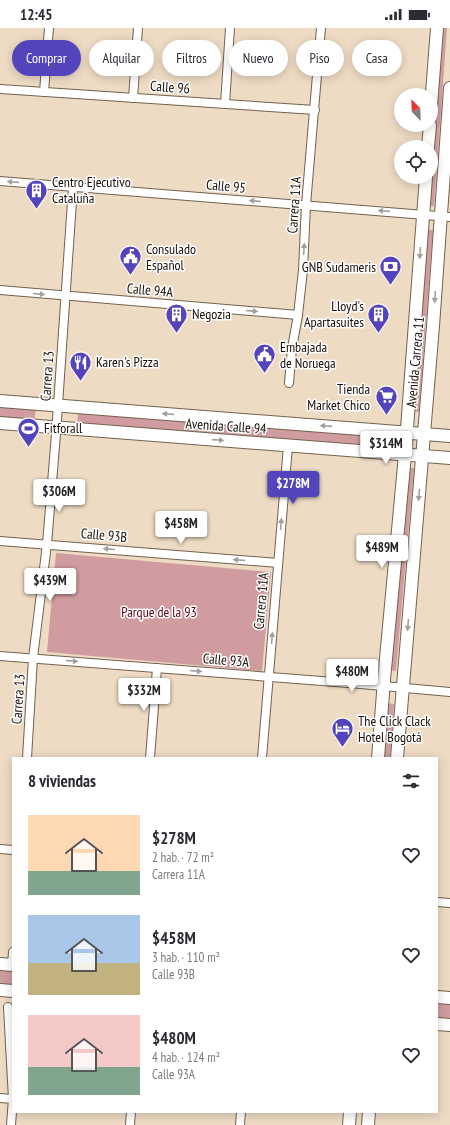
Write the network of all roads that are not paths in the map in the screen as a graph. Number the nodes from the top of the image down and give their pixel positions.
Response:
1 (49, 28) edge
2 (138, 28) edge
3 (230, 28) edge
4 (321, 28) edge
5 (437, 28) edge
6 (432, 88) edge
7 (450, 88) edge
8 (0, 89) edge
9 (44, 92) junction
10 (133, 98) junction
11 (225, 104) junction
12 (315, 110) junction
13 (0, 181) edge
14 (425, 184) edge
15 (73, 187) junction
16 (306, 205) junction
17 (423, 214) junction
18 (445, 216) edge
19 (0, 290) edge
20 (66, 296) junction
21 (298, 315) junction
22 (289, 383) dead end
23 (0, 401) edge
24 (58, 406) junction
25 (0, 423) edge
26 (56, 428) junction
27 (406, 433) junction
28 (424, 434) junction
29 (450, 436) edge
30 (288, 446) junction
31 (405, 455) junction
32 (422, 456) junction
33 (450, 458) edge
34 (0, 541) edge
35 (47, 544) junction
36 (278, 563) junction
37 (0, 656) edge
38 (33, 658) junction
39 (157, 668) junction
40 (268, 677) junction
41 (384, 686) junction
42 (403, 688) junction
43 (450, 692) edge
44 (27, 757) edge
45 (150, 757) edge
46 (262, 757) edge
47 (378, 757) edge
48 (397, 757) edge
49 (0, 849) edge
50 (12, 850) edge
51 (438, 902) edge
52 (450, 903) edge
53 (0, 964) edge
54 (12, 965) edge
55 (0, 990) edge
56 (12, 991) edge
57 (438, 997) edge
58 (450, 998) edge
59 (8, 1007) dead end
60 (438, 1024) edge
61 (450, 1025) edge
62 (12, 1081) edge
63 (0, 1098) edge
64 (12, 1099) edge
65 (12, 1112) edge
66 (131, 1113) edge
67 (241, 1113) edge
68 (350, 1113) edge
69 (369, 1113) edge
70 (11, 1125) edge
71 (130, 1125) edge
72 (240, 1125) edge
73 (349, 1125) edge
74 (368, 1125) edge

1 - 9 street
2 - 10 street
3 - 11 street
4 - 12 street, Carrera 11A
5 - 6 main road
7 - 18 main road, Avenida Carrera 11
8 - 9 street, Calle 96
9 - 10 street, Calle 96
10 - 11 street, Calle 96
11 - 12 street, Calle 96
12 - 16 street, Carrera 11A
15 -> 13 street, Calle 95
14 - 17 main road, Avenida Carrera 11
16 -> 15 street, Calle 95
15 - 20 street, Carrera 13
17 -> 16 street, Calle 95
21 -> 16 street, Carrera 11A
17 - 18 street, Calle 95
17 -> 27 main road, Avenida Carrera 11
18 -> 28 main road, Avenida Carrera 11
19 -> 20 street, Calle 94A
20 -> 21 street, Calle 94A
20 - 24 street, Carrera 13
21 - 22 street, Carrera 11A
23 - 24 main road, Avenida Calle 94
24 - 26 street, Carrera 13
27 -> 24 main road, Avenida Calle 94
25 - 26 main road, Avenida Calle 94
26 -> 30 main road, Avenida Calle 94
26 - 35 street, Carrera 13
27 - 28 main road, Avenida Calle 94
27 - 31 main road, Avenida Carrera 11
28 - 29 main road, Avenida Calle 94
28 - 32 main road, Avenida Carrera 11
30 - 31 main road, Avenida Calle 94
36 -> 30 street, Carrera 11A
31 - 32 main road, Avenida Calle 94
31 - 41 main road, Avenida Carrera 11
32 - 33 main road, Avenida Calle 94
32 -> 42 main road, Avenida Carrera 11
34 - 35 street, Calle 93B
36 -> 35 street, Calle 93B
35 - 38 street, Carrera 13
40 -> 36 street, Carrera 11A
37 - 38 street, Calle 93A
38 -> 39 street, Calle 93A
38 - 44 street, Carrera 13
39 -> 40 street, Calle 93A
39 - 45 street
40 - 41 street, Calle 93A
40 - 46 street, Carrera 11A
41 - 42 street, Calle 93A
41 - 47 main road, Avenida Carrera 11
42 - 43 street, Calle 93A
42 - 48 main road, Avenida Carrera 11
49 - 50 street
51 - 52 street
53 - 54 main road
55 - 56 main road
57 - 58 main road
59 - 62 street
60 - 61 main road
63 - 64 street
65 - 70 street
66 - 71 street
67 - 72 street
68 - 73 main road
69 - 74 main road

